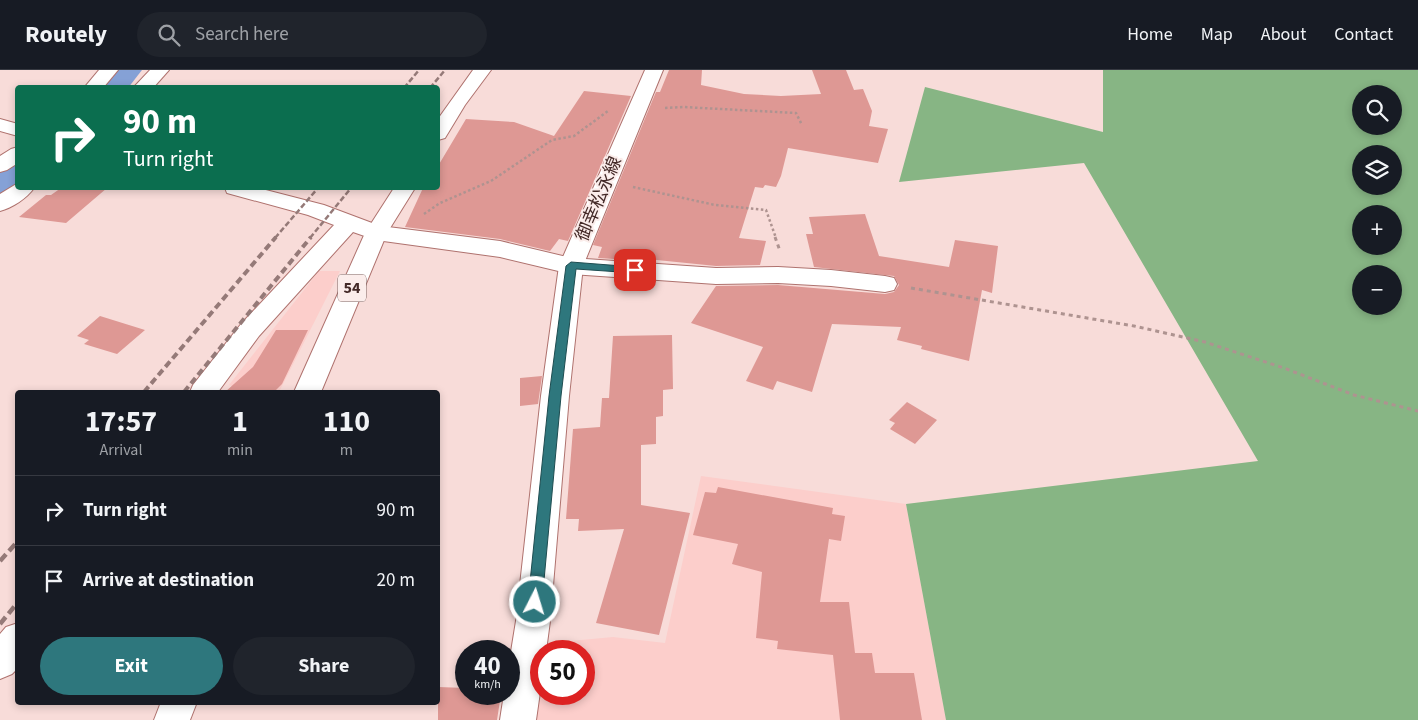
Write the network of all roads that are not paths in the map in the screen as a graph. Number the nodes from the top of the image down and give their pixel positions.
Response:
1 (109, 70) edge
2 (160, 70) edge
3 (482, 70) edge
4 (654, 70) edge
5 (95, 85) edge
6 (145, 85) edge
7 (0, 125) edge
8 (15, 129) edge
9 (440, 131) edge
10 (15, 155) edge
11 (0, 166) edge
12 (20, 190) edge
13 (243, 190) edge
14 (403, 190) edge
15 (0, 204) edge
16 (350, 222) junction
17 (376, 233) junction
18 (571, 266) junction
19 (885, 284) road end
20 (205, 390) edge
21 (308, 390) edge
22 (15, 643) edge
23 (0, 662) edge
24 (178, 705) edge
25 (172, 720) edge
26 (518, 720) edge

1 - 5 main road
2 - 6 main road
3 - 9 main road
4 - 18 main road, 御幸松永線
7 - 8 main road
10 - 11 main road
12 - 15 main road
13 - 16 main road
14 - 17 main road, 54
16 - 17 main road
16 - 20 main road
17 - 18 main road
17 - 21 main road, 54
18 - 19 main road
18 - 26 main road, 御幸松永線
22 - 23 main road
24 - 25 main road

